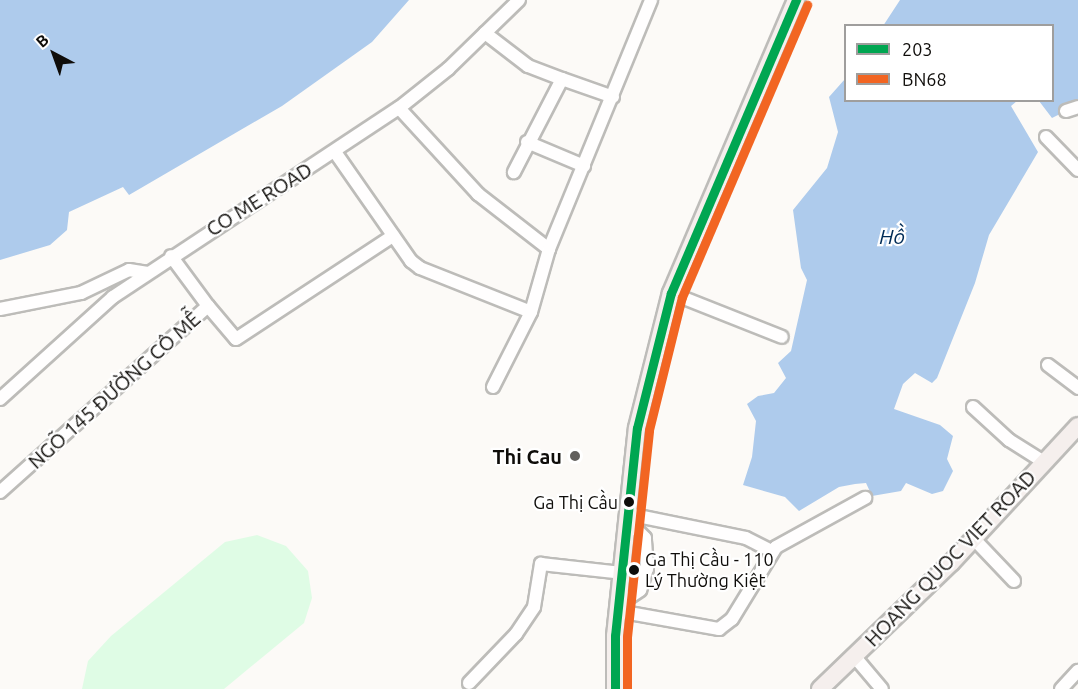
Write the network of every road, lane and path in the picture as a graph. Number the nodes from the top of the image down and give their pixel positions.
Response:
1 (519, 0) edge
2 (651, 0) edge
3 (796, 0) edge
4 (485, 33) junction
5 (562, 79) junction
6 (613, 97) junction
7 (399, 108) junction
8 (1046, 137) dead end
9 (527, 142) junction
10 (334, 152) junction
11 (584, 166) junction
12 (1078, 170) edge
13 (514, 172) dead end
14 (393, 236) junction
15 (549, 249) junction
16 (171, 256) junction
17 (148, 273) junction
18 (671, 293) junction
19 (208, 306) junction
20 (0, 309) edge
21 (531, 312) junction
22 (782, 337) dead end
23 (1048, 365) dead end
24 (493, 387) dead end
25 (1078, 388) edge
26 (0, 399) edge
27 (973, 407) dead end
28 (1077, 429) edge
29 (1044, 462) junction
30 (0, 492) edge
31 (866, 498) dead end
32 (627, 517) junction
33 (974, 539) junction
34 (773, 552) junction
35 (622, 573) junction
36 (1014, 581) dead end
37 (618, 608) junction
38 (854, 656) junction
39 (1078, 670) edge
40 (469, 683) dead end
41 (615, 689) edge
42 (820, 689) edge
43 (882, 689) edge
44 (1061, 689) edge

1 - 4 street, CO ME ROAD
2 - 6 street
3 - 18 main road
4 - 5 street
4 - 7 street, CO ME ROAD
5 - 6 street
5 - 9 street
6 - 11 street
7 - 10 street, CO ME ROAD
7 - 15 street
8 - 12 street
9 - 11 street
9 - 13 street
10 - 14 street
10 - 16 street, CO ME ROAD
11 - 15 street
14 - 19 street
14 - 21 street
15 - 21 street
16 - 17 street, CO ME ROAD
16 - 19 street, NGÕ 145 ĐƯỜNG CÔ MỄ
17 - 20 street
17 - 26 street, CO ME ROAD
18 - 22 street
18 - 32 main road
19 - 30 street, NGÕ 145 ĐƯỜNG CÔ MỄ
21 - 24 street
23 - 25 street
27 - 29 street
28 - 29 main road, HOANG QUOC VIET ROAD
29 - 33 main road, HOANG QUOC VIET ROAD
31 - 34 street
32 - 34 street
32 - 35 main road
32 - 37 street
33 - 36 street
33 - 38 main road, HOANG QUOC VIET ROAD
34 - 37 street
35 - 37 main road
35 - 40 street
37 - 41 main road
38 - 42 main road, HOANG QUOC VIET ROAD
38 - 43 street
39 - 44 street

